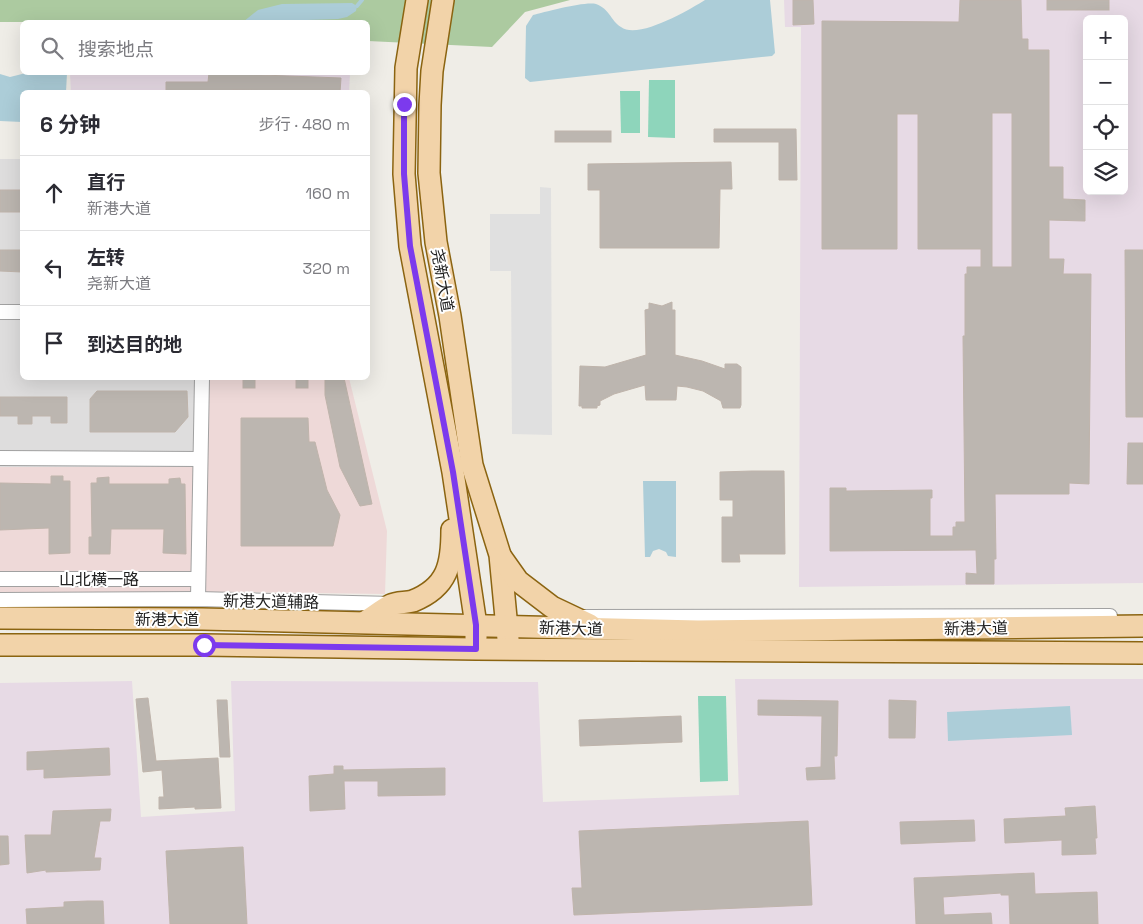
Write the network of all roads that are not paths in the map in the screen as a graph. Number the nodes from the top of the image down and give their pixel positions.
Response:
1 (416, 0) edge
2 (443, 0) edge
3 (0, 312) edge
4 (20, 312) edge
5 (202, 380) edge
6 (0, 458) edge
7 (200, 458) junction
8 (453, 472) junction
9 (500, 556) junction
10 (0, 579) edge
11 (197, 579) junction
12 (0, 600) edge
13 (198, 600) junction
14 (392, 604) junction
15 (1143, 616) edge
16 (574, 617) junction
17 (0, 618) edge
18 (365, 622) junction
19 (476, 625) junction
20 (508, 626) junction
21 (1143, 626) edge
22 (600, 629) junction
23 (0, 645) edge
24 (476, 649) junction
25 (509, 649) junction
26 (1143, 653) edge

1 - 8 main road, 尧新大道
2 - 9 main road, 尧新大道
3 - 4 street
5 - 7 street
6 - 7 street
7 - 11 street
8 - 14 main road, 尧新大道
8 - 19 main road, 尧新大道
9 - 16 main road, 尧新大道
9 - 20 main road, 尧新大道
10 - 11 street, 山北横一路
11 - 13 street
12 - 13 street, 新港大道辅路
13 - 14 street, 新港大道辅路
14 - 18 main road, 尧新大道
15 - 16 street
16 - 22 main road, 尧新大道
17 - 18 main road, 新港大道
18 - 19 main road, 新港大道
19 - 20 main road, 新港大道
19 - 24 main road, 尧新大道
20 - 22 main road, 新港大道
20 - 25 main road, 尧新大道
21 - 22 main road, 新港大道
23 - 24 main road, 新港大道
24 - 25 main road, 新港大道
25 - 26 main road, 新港大道

